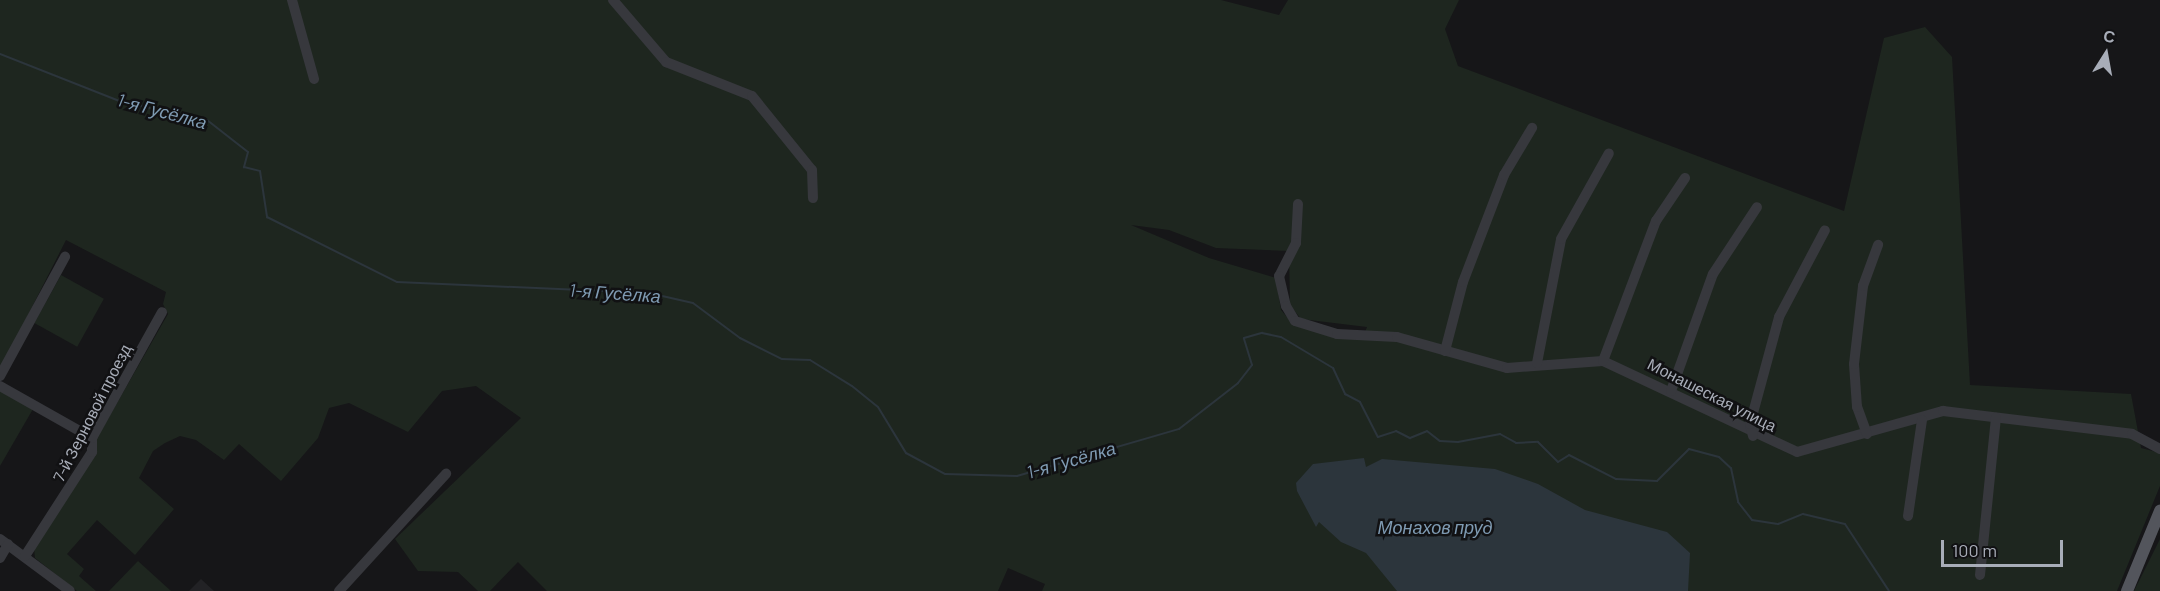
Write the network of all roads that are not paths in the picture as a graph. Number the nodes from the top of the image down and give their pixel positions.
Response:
1 (292, 0) edge
2 (613, 0) edge
3 (314, 80) dead end
4 (1532, 128) dead end
5 (1609, 153) dead end
6 (1686, 178) dead end
7 (813, 198) dead end
8 (1298, 204) dead end
9 (1757, 207) dead end
10 (1825, 230) dead end
11 (1878, 245) dead end
12 (65, 257) dead end
13 (162, 312) dead end
14 (1445, 351) junction
15 (1603, 361) junction
16 (1537, 363) junction
17 (0, 376) edge
18 (0, 387) edge
19 (1671, 391) junction
20 (1996, 418) junction
21 (1922, 420) junction
22 (1867, 434) junction
23 (1753, 436) junction
24 (92, 438) junction
25 (2160, 449) edge
26 (446, 474) dead end
27 (2160, 511) edge
28 (1908, 516) dead end
29 (4, 542) edge
30 (25, 556) junction
31 (0, 558) edge
32 (1980, 575) dead end
33 (70, 591) edge
34 (339, 591) edge
35 (2127, 591) edge

1 - 3 street
2 - 7 street
4 - 14 street
5 - 16 street
6 - 15 street
8 - 14 street, Монашеская улица
9 - 19 street
10 - 23 street
11 - 22 street
12 - 17 street
13 - 24 street, 7-й Зерновой проезд
14 - 16 street, Монашеская улица
15 - 16 street, Монашеская улица
15 - 19 street, Монашеская улица
18 - 24 street
19 - 23 street, Монашеская улица
20 - 21 street, Монашеская улица
20 - 25 street, Монашеская улица
20 - 32 street
21 - 22 street, Монашеская улица
21 - 28 street
22 - 23 street, Монашеская улица
24 - 30 street, 7-й Зерновой проезд
26 - 34 street
27 - 35 main road
29 - 30 street
29 - 31 street
30 - 33 street

